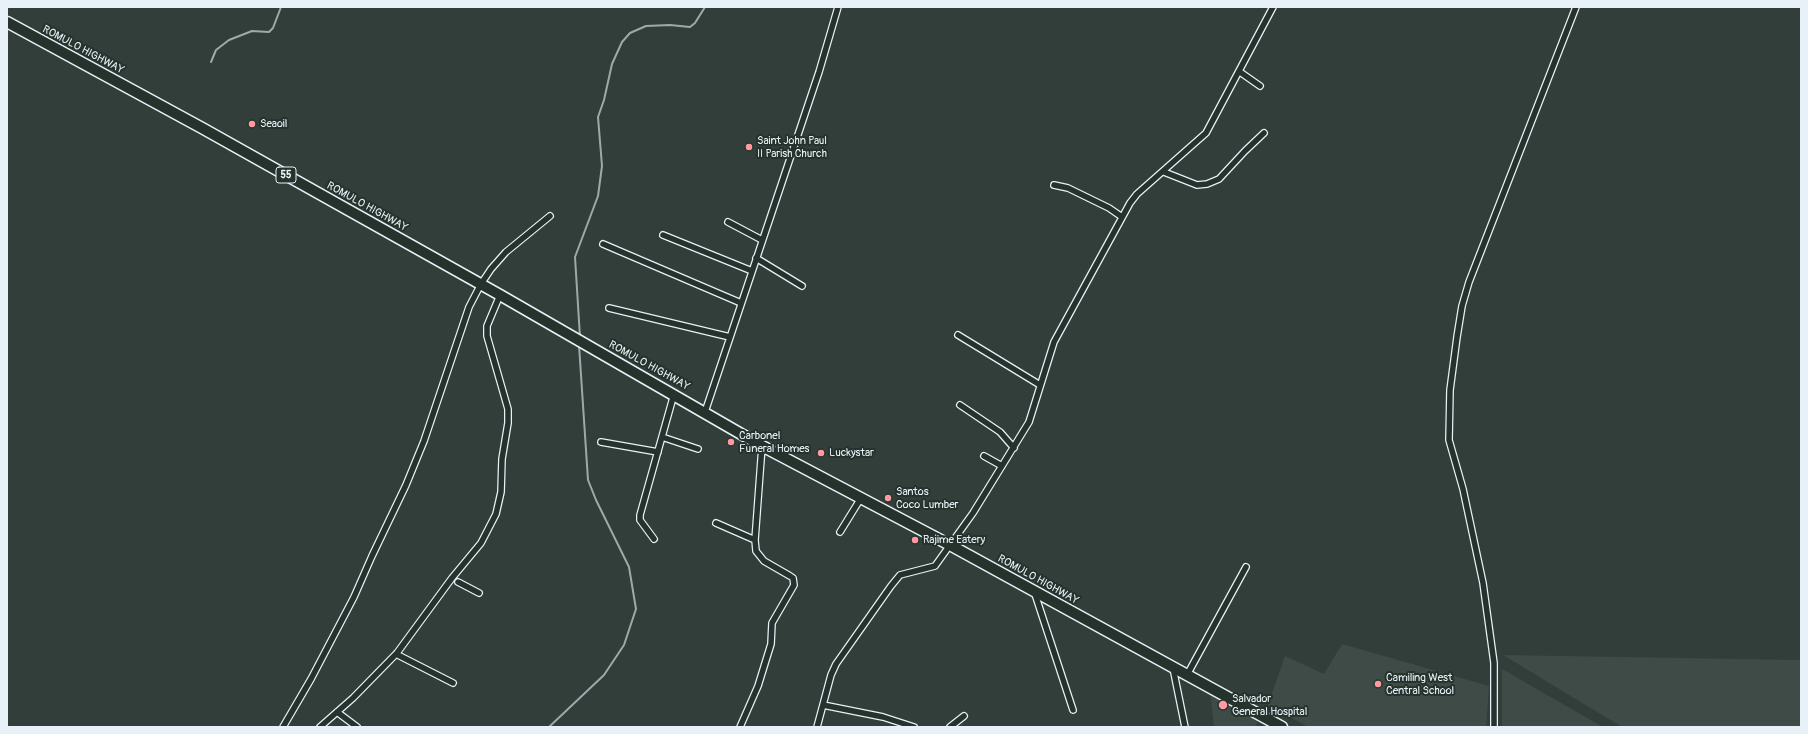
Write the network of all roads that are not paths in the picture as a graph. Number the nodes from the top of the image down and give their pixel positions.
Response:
1 (838, 7) edge
2 (1273, 7) edge
3 (1576, 7) edge
4 (7, 22) edge
5 (1240, 72) junction
6 (1260, 86) dead end
7 (1264, 133) dead end
8 (1164, 172) junction
9 (1054, 185) dead end
10 (550, 216) dead end
11 (1122, 217) junction
12 (728, 222) dead end
13 (663, 235) dead end
14 (762, 240) junction
15 (603, 244) dead end
16 (756, 258) junction
17 (752, 271) junction
18 (481, 284) junction
19 (802, 286) dead end
20 (500, 295) junction
21 (741, 303) junction
22 (609, 308) dead end
23 (958, 335) dead end
24 (730, 336) junction
25 (1040, 385) junction
26 (674, 394) junction
27 (960, 405) dead end
28 (705, 412) junction
29 (662, 437) junction
30 (601, 442) dead end
31 (762, 446) junction
32 (1014, 448) junction
33 (698, 449) dead end
34 (658, 452) junction
35 (984, 456) dead end
36 (1002, 466) junction
37 (861, 498) junction
38 (716, 522) dead end
39 (840, 532) dead end
40 (654, 539) dead end
41 (755, 540) junction
42 (950, 545) junction
43 (1246, 567) dead end
44 (454, 580) junction
45 (1034, 591) junction
46 (479, 593) dead end
47 (396, 654) junction
48 (1173, 667) junction
49 (1188, 675) junction
50 (453, 683) dead end
51 (823, 705) junction
52 (1072, 710) dead end
53 (337, 712) junction
54 (964, 716) dead end
55 (283, 727) edge
56 (320, 727) edge
57 (357, 727) edge
58 (740, 727) edge
59 (817, 727) edge
60 (914, 727) edge
61 (950, 727) edge
62 (1185, 727) edge
63 (1282, 727) edge
64 (1494, 727) edge

1 - 14 street
2 - 5 street
3 - 64 street
4 - 18 highway, ROMULO HIGHWAY / 55
5 - 6 street
5 - 8 street
7 - 8 street
8 - 11 street
9 - 11 street
10 - 18 street
11 - 25 street
12 - 14 street
13 - 17 street
14 - 16 street
15 - 21 street
16 - 17 street
16 - 19 street
17 - 21 street
18 - 20 highway, ROMULO HIGHWAY / 55
18 - 55 street
20 - 26 highway, ROMULO HIGHWAY / 55
20 - 44 street
21 - 24 street
22 - 24 street
23 - 25 street
24 - 28 street
25 - 32 street
26 - 28 highway, ROMULO HIGHWAY / 55
26 - 29 street
27 - 32 street
28 - 31 highway, ROMULO HIGHWAY / 55
29 - 33 street
29 - 34 street
30 - 34 street
31 - 37 highway, ROMULO HIGHWAY / 55
31 - 41 street
32 - 36 street
34 - 40 street
35 - 36 street
36 - 42 street
37 - 39 street
37 - 42 highway, ROMULO HIGHWAY / 55
38 - 41 street
41 - 58 street
42 - 45 highway, ROMULO HIGHWAY / 55
42 - 51 street
43 - 49 street
44 - 46 street
44 - 47 street
45 - 48 highway, ROMULO HIGHWAY / 55
45 - 52 street
47 - 50 street
47 - 53 street
48 - 49 highway, ROMULO HIGHWAY / 55
48 - 62 street
49 - 63 highway, ROMULO HIGHWAY / 55
51 - 59 street
51 - 60 street
53 - 56 street
53 - 57 street
54 - 61 street

